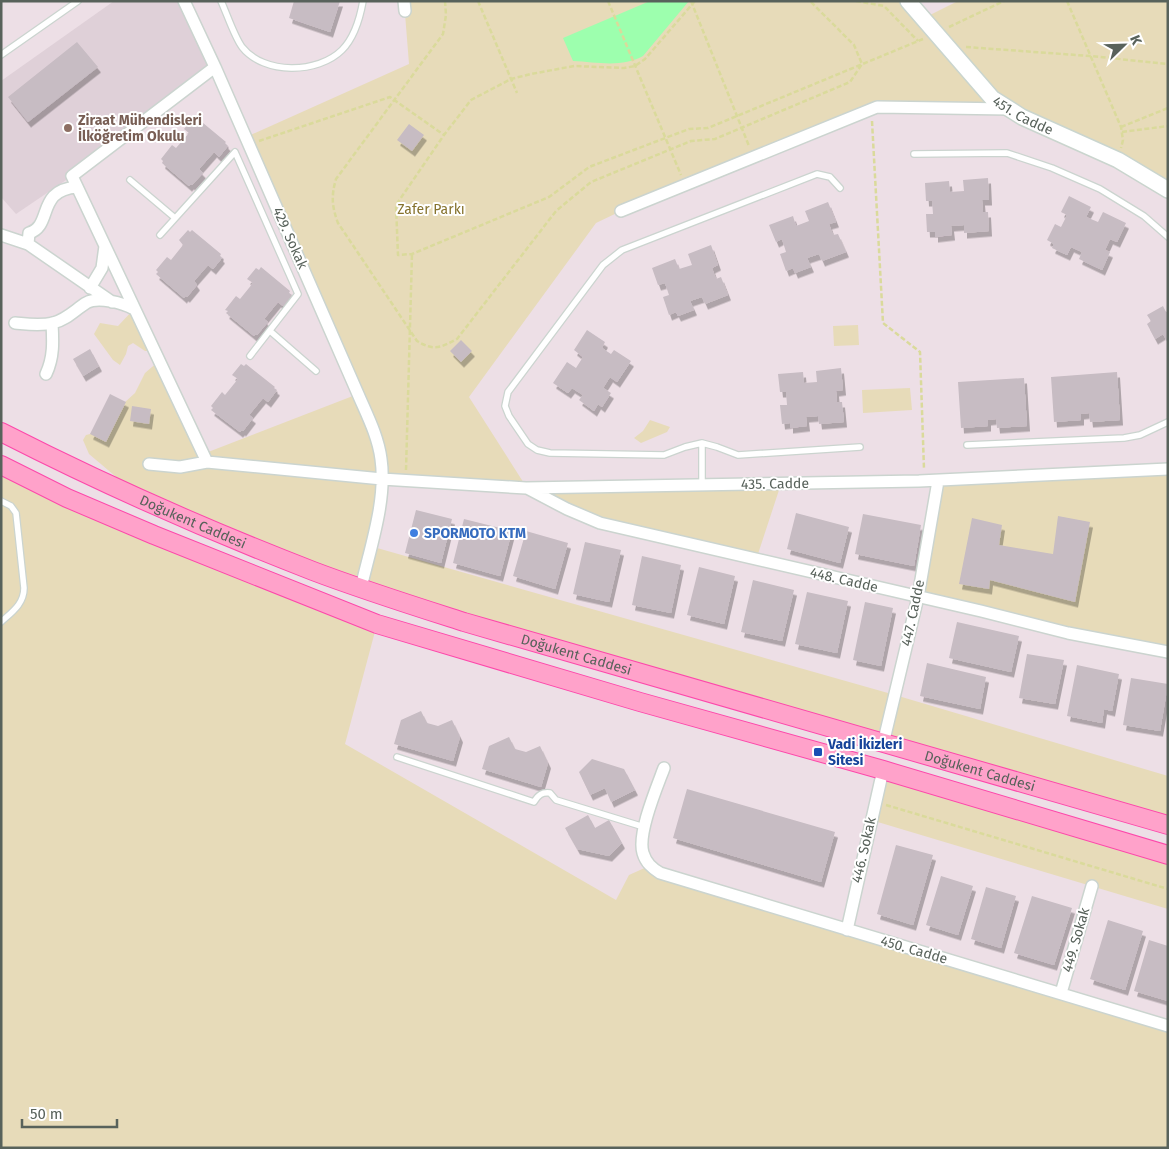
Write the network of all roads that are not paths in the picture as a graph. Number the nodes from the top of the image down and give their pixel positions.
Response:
1 (78, 1) edge
2 (184, 1) edge
3 (221, 1) edge
4 (364, 1) edge
5 (908, 1) edge
6 (1, 55) edge
7 (215, 68) junction
8 (1009, 109) junction
9 (914, 154) dead end
10 (130, 180) dead end
11 (77, 187) junction
12 (840, 188) dead end
13 (1168, 190) edge
14 (621, 211) dead end
15 (175, 218) junction
16 (282, 220) junction
17 (268, 225) junction
18 (160, 234) dead end
19 (1, 236) edge
20 (1168, 237) edge
21 (28, 244) junction
22 (105, 246) junction
23 (90, 288) junction
24 (112, 302) junction
25 (134, 309) junction
26 (15, 323) dead end
27 (52, 323) junction
28 (270, 331) junction
29 (250, 356) dead end
30 (316, 370) dead end
31 (46, 374) dead end
32 (1168, 422) edge
33 (1, 432) edge
34 (702, 444) junction
35 (966, 445) dead end
36 (860, 447) dead end
37 (206, 462) junction
38 (149, 464) dead end
39 (1, 465) edge
40 (1168, 469) edge
41 (382, 479) junction
42 (938, 480) junction
43 (702, 485) junction
44 (526, 488) junction
45 (1, 501) edge
46 (361, 588) junction
47 (918, 598) junction
48 (1, 622) edge
49 (1168, 652) edge
50 (883, 744) junction
51 (397, 757) dead end
52 (664, 768) dead end
53 (883, 770) junction
54 (1168, 825) edge
55 (644, 827) junction
56 (1168, 855) edge
57 (1092, 886) dead end
58 (846, 930) junction
59 (1061, 993) junction
60 (1168, 1026) edge

1 - 6 lane
2 - 7 street, 429. Sokak
3 - 4 lane
5 - 8 street, 451. Cadde
7 - 11 street
7 - 16 street, 429. Sokak
8 - 13 street, 451. Cadde
8 - 14 street
9 - 20 lane
10 - 15 lane
11 - 21 street
11 - 22 street
12 - 34 lane
15 - 17 lane
15 - 18 lane
16 - 17 lane
16 - 41 street, 429. Sokak
17 - 28 lane
19 - 21 street
21 - 23 street
22 - 23 street
22 - 25 street
23 - 24 street
24 - 25 street
24 - 27 street
25 - 37 street
26 - 27 street
27 - 31 street
28 - 29 lane
28 - 30 lane
32 - 35 lane
33 - 46 main road, Doğukent Caddesi
34 - 36 lane
34 - 43 lane
37 - 38 street, 435. Cadde
37 - 41 street, 435. Cadde
39 - 53 main road, Doğukent Caddesi
40 - 42 street, 435. Cadde
41 - 44 street, 435. Cadde
41 - 46 street, 429. Sokak
42 - 43 street, 435. Cadde
42 - 47 street, 447. Cadde
43 - 44 street, 435. Cadde
44 - 47 street, 448. Cadde
45 - 48 lane
46 - 50 main road, Doğukent Caddesi
47 - 49 street, 448. Cadde
47 - 50 street, 447. Cadde
50 - 54 main road, Doğukent Caddesi
51 - 55 lane
52 - 55 street
53 - 56 main road, Doğukent Caddesi
53 - 58 street, 446. Sokak
55 - 58 street, 450. Cadde
57 - 59 street, 449. Sokak
58 - 59 street, 450. Cadde
59 - 60 street, 450. Cadde

